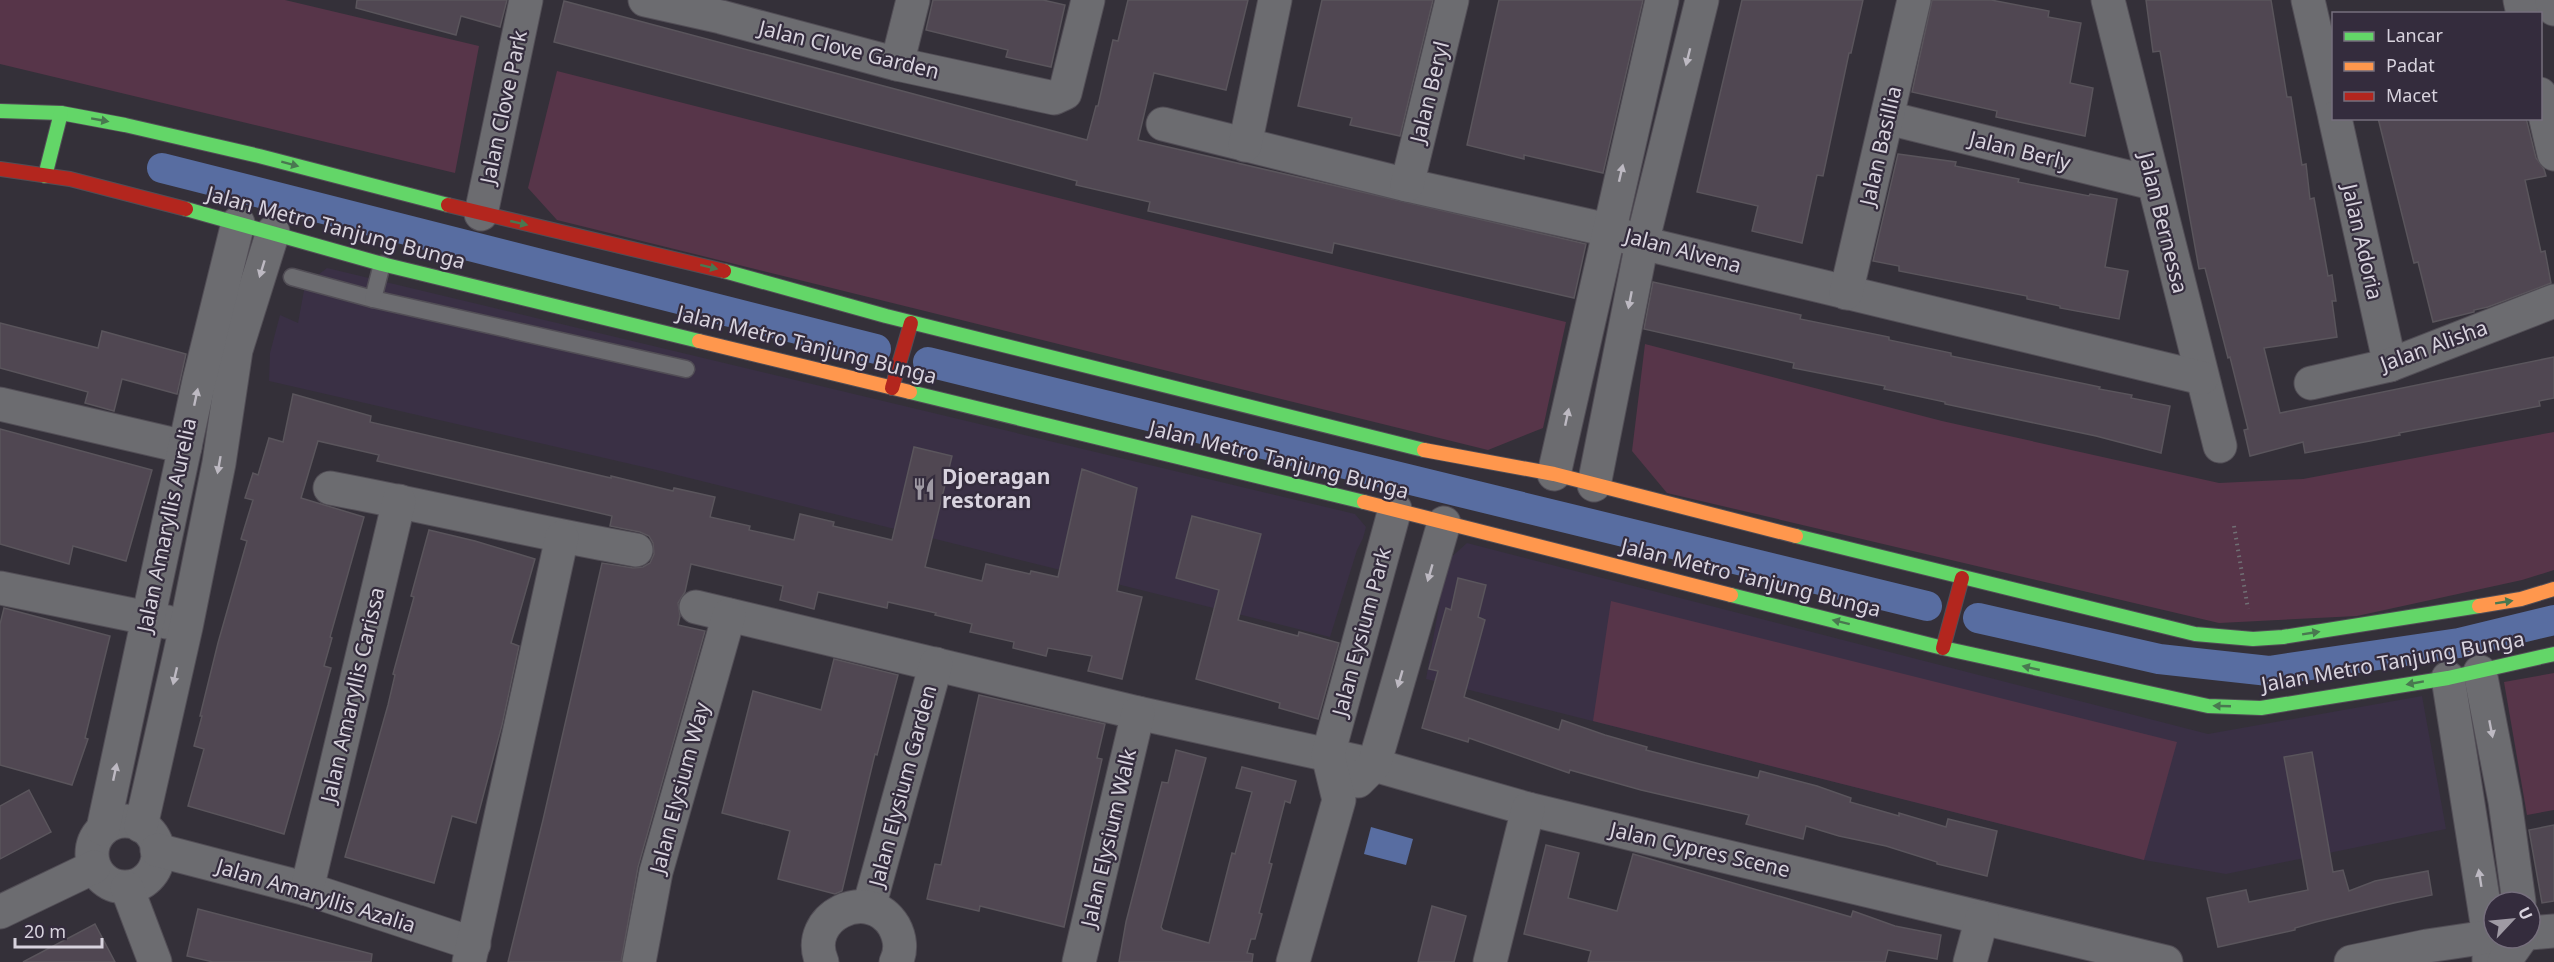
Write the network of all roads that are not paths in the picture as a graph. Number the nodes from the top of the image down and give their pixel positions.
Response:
1 (526, 0) edge
2 (645, 0) edge
3 (913, 0) edge
4 (1088, 0) edge
5 (1275, 0) edge
6 (1452, 0) edge
7 (1662, 0) edge
8 (1702, 0) edge
9 (1914, 0) edge
10 (2107, 0) edge
11 (2308, 0) edge
12 (2552, 0) edge
13 (723, 9) edge
14 (2554, 9) edge
15 (897, 64) junction
16 (2542, 99) edge
17 (2332, 104) edge
18 (0, 111) edge
19 (61, 113) junction
20 (1888, 118) junction
21 (2335, 120) edge
22 (1163, 124) dead end
23 (1245, 145) junction
24 (2554, 154) edge
25 (0, 169) edge
26 (45, 176) junction
27 (2152, 183) junction
28 (1407, 184) junction
29 (482, 214) junction
30 (238, 223) junction
31 (1608, 230) junction
32 (273, 232) junction
33 (1642, 243) junction
34 (382, 264) junction
35 (292, 277) dead end
36 (1846, 293) junction
37 (374, 299) junction
38 (2554, 301) edge
39 (911, 323) junction
40 (224, 342) junction
41 (2390, 365) junction
42 (686, 369) dead end
43 (2202, 378) junction
44 (2311, 383) dead end
45 (892, 388) junction
46 (0, 404) edge
47 (2220, 446) dead end
48 (185, 447) junction
49 (1554, 474) junction
50 (1594, 485) junction
51 (330, 488) dead end
52 (399, 501) junction
53 (1395, 509) junction
54 (1444, 523) junction
55 (562, 537) junction
56 (636, 550) dead end
57 (1962, 578) junction
58 (0, 588) edge
59 (2554, 589) edge
60 (696, 607) dead end
61 (729, 615) junction
62 (147, 617) junction
63 (186, 627) junction
64 (1943, 648) junction
65 (2554, 654) edge
66 (936, 664) junction
67 (2480, 672) junction
68 (2448, 678) junction
69 (1138, 713) junction
70 (1329, 755) junction
71 (1374, 765) junction
72 (1339, 800) junction
73 (1528, 809) junction
74 (103, 829) junction
75 (149, 838) junction
76 (94, 867) junction
77 (127, 888) junction
78 (306, 890) junction
79 (2488, 890) edge
80 (2517, 890) edge
81 (869, 907) junction
82 (0, 912) edge
83 (1982, 918) junction
84 (2482, 949) edge
85 (471, 953) edge
86 (2147, 960) edge
87 (155, 962) edge
88 (639, 962) edge
89 (822, 962) edge
90 (896, 962) edge
91 (1079, 962) edge
92 (1293, 962) edge
93 (1490, 962) edge
94 (1970, 962) edge
95 (2351, 962) edge

1 - 29 street, Jalan Clove Park
2 - 13 street, Jalan Clove Garden
3 - 15 street
4 - 15 street, Jalan Clove Garden
5 - 23 street
6 - 28 street, Jalan Beryl
31 -> 7 street
8 -> 33 street
9 - 20 street, Jalan Basillia
10 - 27 street, Jalan Bernessa
11 - 17 street
12 - 14 street
13 - 15 street, Jalan Clove Garden
16 - 24 street
18 - 19 main road, Jalan Metro Tanjung Bunga
19 - 26 main road
19 -> 29 main road, Jalan Metro Tanjung Bunga
20 - 27 street, Jalan Berly
20 - 36 street, Jalan Basillia
21 - 41 street, Jalan Adoria
22 - 23 street, Jalan Alvena
23 - 28 street, Jalan Alvena
25 - 26 main road, Jalan Metro Tanjung Bunga
26 - 30 main road, Jalan Metro Tanjung Bunga
27 - 43 street, Jalan Bernessa
28 - 31 street, Jalan Alvena
29 -> 39 main road, Jalan Metro Tanjung Bunga
30 - 32 main road, Jalan Metro Tanjung Bunga
30 - 40 street, Jalan Amaryllis Aurelia
31 - 33 street, Jalan Alvena
49 -> 31 street
32 - 34 main road, Jalan Metro Tanjung Bunga
32 -> 40 street, Jalan Amaryllis Aurelia
33 - 36 street, Jalan Alvena
33 -> 50 street
34 - 37 lane
34 - 45 main road, Jalan Metro Tanjung Bunga
35 - 37 lane
36 - 43 street, Jalan Alvena
37 - 42 lane
38 - 41 street, Jalan Alisha
39 - 45 main road
39 - 49 main road, Jalan Metro Tanjung Bunga
48 -> 40 street, Jalan Amaryllis Aurelia
40 -> 63 street, Jalan Amaryllis Aurelia
41 - 44 street, Jalan Alisha
43 - 47 street, Jalan Bernessa
45 - 53 main road, Jalan Metro Tanjung Bunga
46 - 48 street
48 - 62 street, Jalan Amaryllis Aurelia
49 - 50 main road, Jalan Metro Tanjung Bunga
50 - 57 main road, Jalan Metro Tanjung Bunga
51 - 52 street
52 - 55 street
52 - 78 street, Jalan Amaryllis Carissa
53 - 54 main road, Jalan Metro Tanjung Bunga
53 - 70 street, Jalan Eysium Park
64 -> 54 main road, Jalan Metro Tanjung Bunga
54 -> 71 street
55 - 56 street
55 - 85 street
57 -> 59 main road, Jalan Metro Tanjung Bunga
57 - 64 main road
58 - 62 street
60 - 61 street, Jalan Cypres Scene
61 - 66 street, Jalan Cypres Scene
61 - 88 street, Jalan Elysium Way
62 - 63 street
74 -> 62 street, Jalan Amaryllis Aurelia
63 -> 75 street, Jalan Amaryllis Aurelia
68 -> 64 main road, Jalan Metro Tanjung Bunga
65 - 67 main road, Jalan Metro Tanjung Bunga
66 - 69 street, Jalan Cypres Scene
66 - 81 street, Jalan Elysium Garden
67 - 68 main road, Jalan Metro Tanjung Bunga
67 -> 80 street
79 -> 68 street
69 - 70 street, Jalan Cypres Scene
69 - 91 street, Jalan Elysium Walk
70 - 71 street, Jalan Cypres Scene
70 - 72 street
71 - 72 street
71 - 73 street, Jalan Cypres Scene
72 - 92 street
73 - 83 street, Jalan Cypres Scene
73 - 93 street
74 - 75 street
74 - 76 street
75 - 77 street
75 - 78 street, Jalan Amaryllis Azalia
76 - 77 street
76 - 82 street
77 - 87 street
78 - 85 street, Jalan Amaryllis Azalia
81 - 89 street
81 - 90 street
83 - 86 street, Jalan Cypres Scene
83 - 94 street
84 - 95 street

